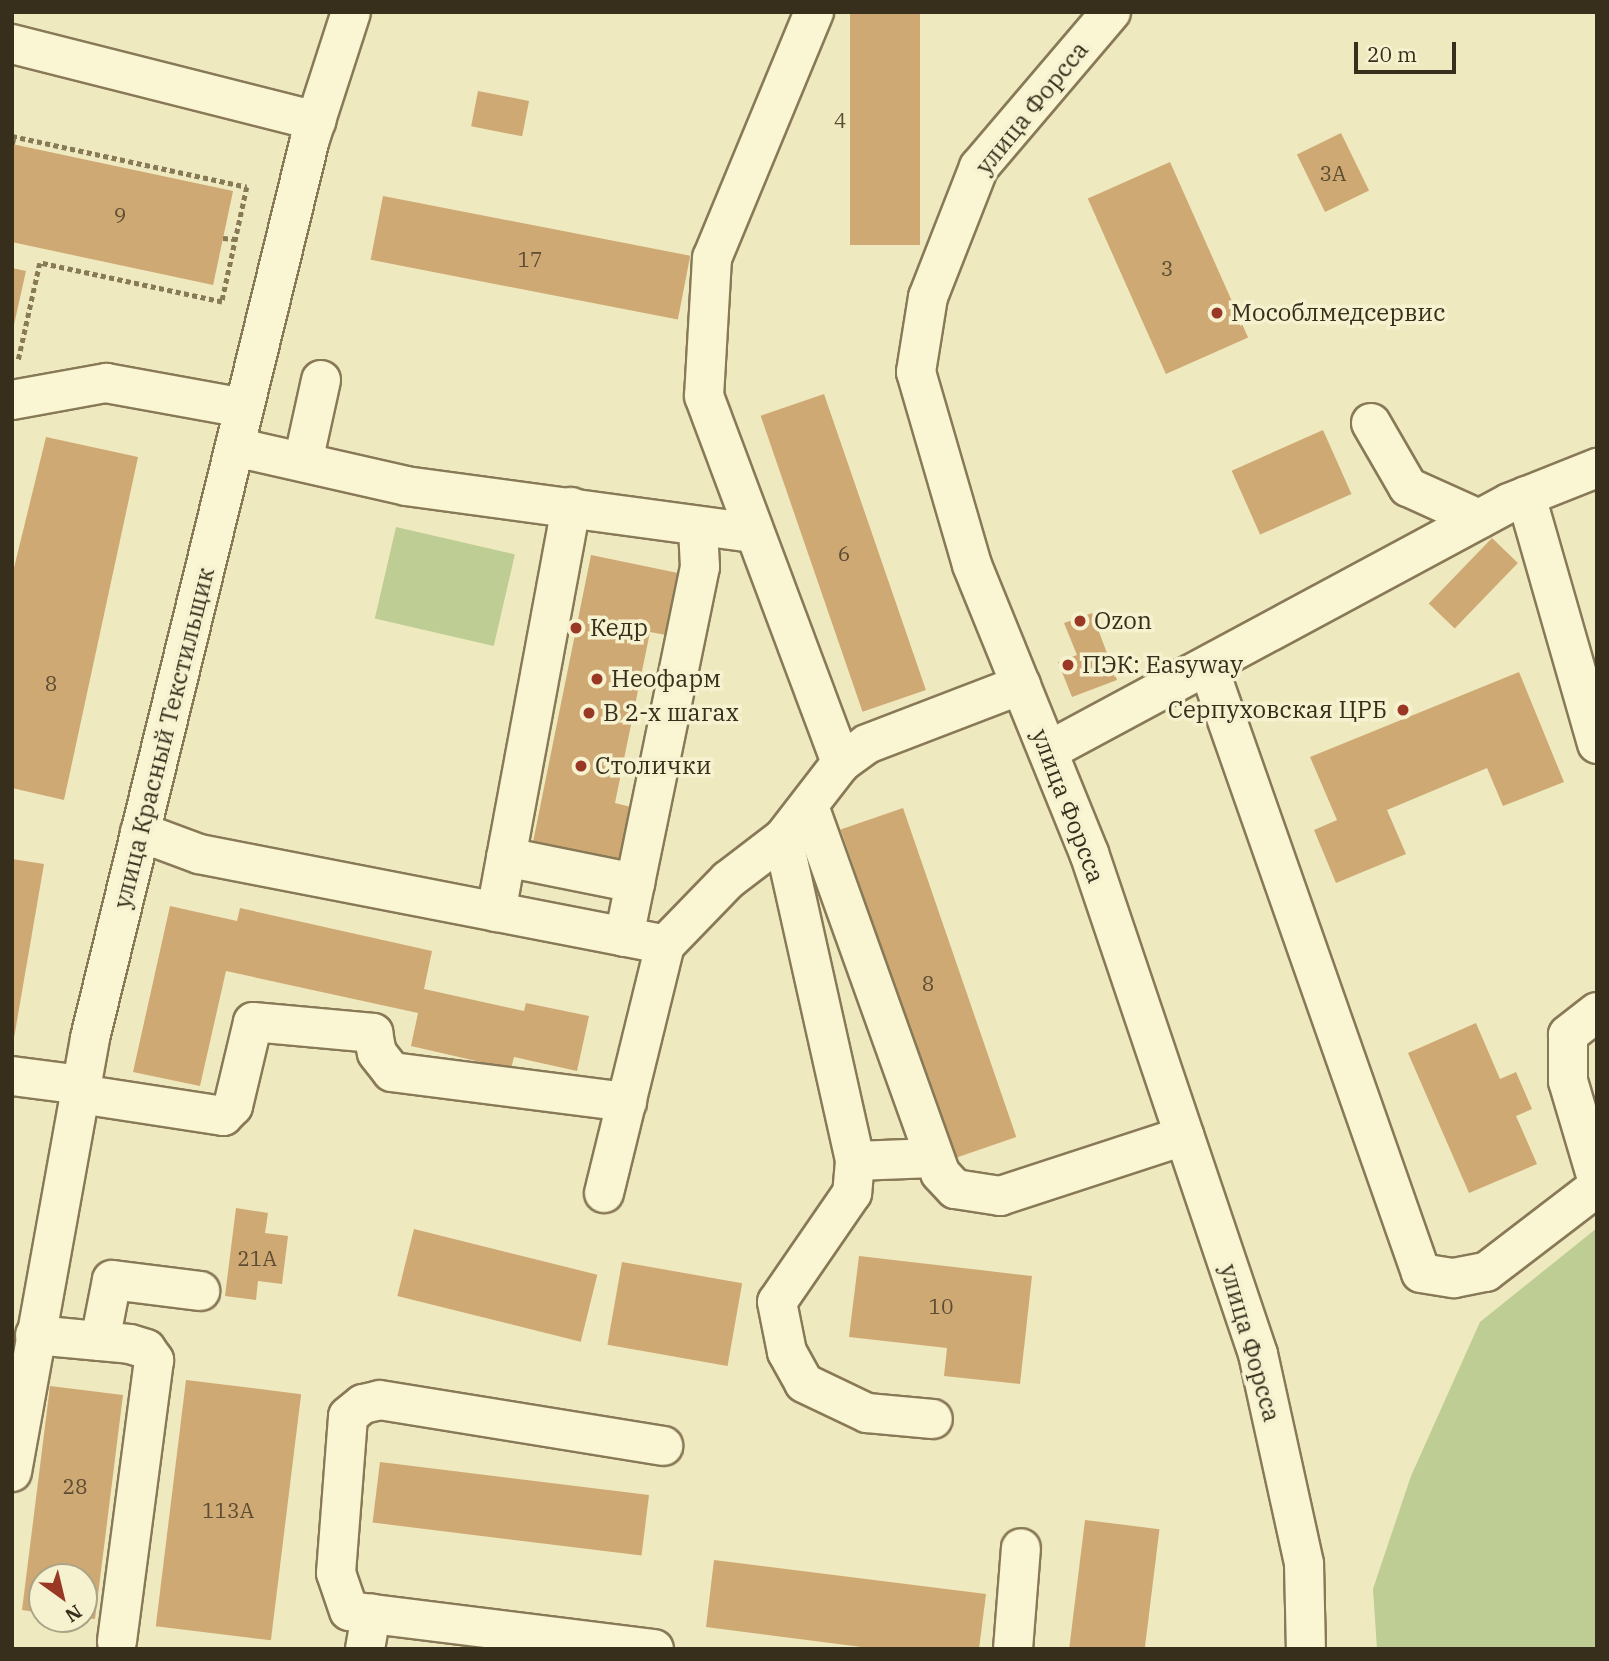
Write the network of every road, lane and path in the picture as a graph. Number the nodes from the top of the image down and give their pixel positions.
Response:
1 (351, 12) edge
2 (814, 12) edge
3 (1111, 12) edge
4 (12, 44) edge
5 (316, 121) junction
6 (13, 136) edge
7 (12, 144) edge
8 (223, 238) dead end
9 (236, 239) junction
10 (12, 361) edge
11 (321, 380) dead end
12 (12, 400) edge
13 (244, 408) junction
14 (1371, 423) dead end
15 (235, 447) junction
16 (303, 462) junction
17 (1597, 468) edge
18 (1526, 496) junction
19 (571, 507) junction
20 (1479, 519) junction
21 (698, 528) junction
22 (754, 533) junction
23 (1208, 666) junction
24 (1021, 685) junction
25 (1597, 744) edge
26 (1048, 751) junction
27 (841, 763) junction
28 (810, 809) junction
29 (141, 832) junction
30 (783, 838) junction
31 (506, 857) junction
32 (635, 883) junction
33 (496, 912) junction
34 (624, 937) junction
35 (665, 945) junction
36 (1597, 1012) edge
37 (12, 1076) edge
38 (81, 1090) junction
39 (627, 1102) junction
40 (1184, 1136) junction
41 (934, 1157) junction
42 (855, 1161) junction
43 (1597, 1179) edge
44 (1597, 1187) edge
45 (604, 1194) dead end
46 (200, 1292) dead end
47 (36, 1335) junction
48 (100, 1341) junction
49 (933, 1419) dead end
50 (16, 1428) edge
51 (663, 1446) dead end
52 (12, 1472) edge
53 (1021, 1548) dead end
54 (368, 1631) edge
55 (117, 1642) dead end
56 (653, 1649) edge
57 (1013, 1649) edge
58 (1306, 1649) edge

1 - 5 street, улица Красный Текстильщик
2 - 22 street
3 - 24 street, улица Форсса
4 - 5 street
5 - 13 street, улица Красный Текстильщик
6 - 7 path
6 - 9 path
8 - 9 path
9 - 10 path
11 - 16 street
12 - 13 street
13 - 15 street, улица Красный Текстильщик
14 - 20 street
15 - 16 street
15 - 29 street, улица Красный Текстильщик
16 - 19 street
17 - 18 street
18 - 20 street
18 - 25 street
19 - 21 street
19 - 31 street
20 - 23 street
21 - 22 street
21 - 32 street
22 - 27 street
23 - 26 street
23 - 44 street
24 - 26 street, улица Форсса
24 - 27 street
26 - 40 street, улица Форсса
27 - 28 street
28 - 30 street
28 - 41 street
29 - 33 street
29 - 38 street, улица Красный Текстильщик
30 - 35 street
30 - 42 street
31 - 32 street
31 - 33 street
32 - 34 street
33 - 34 street
34 - 35 street
35 - 39 street
36 - 43 street
37 - 38 street
38 - 39 street
38 - 47 street, улица Красный Текстильщик
39 - 45 street
40 - 41 street
40 - 58 street, улица Форсса
41 - 42 street
42 - 49 street
46 - 48 street
47 - 48 street
47 - 50 street, улица Красный Текстильщик
48 - 55 street
50 - 52 street, улица Красный Текстильщик
51 - 54 street
53 - 57 street
54 - 56 street

